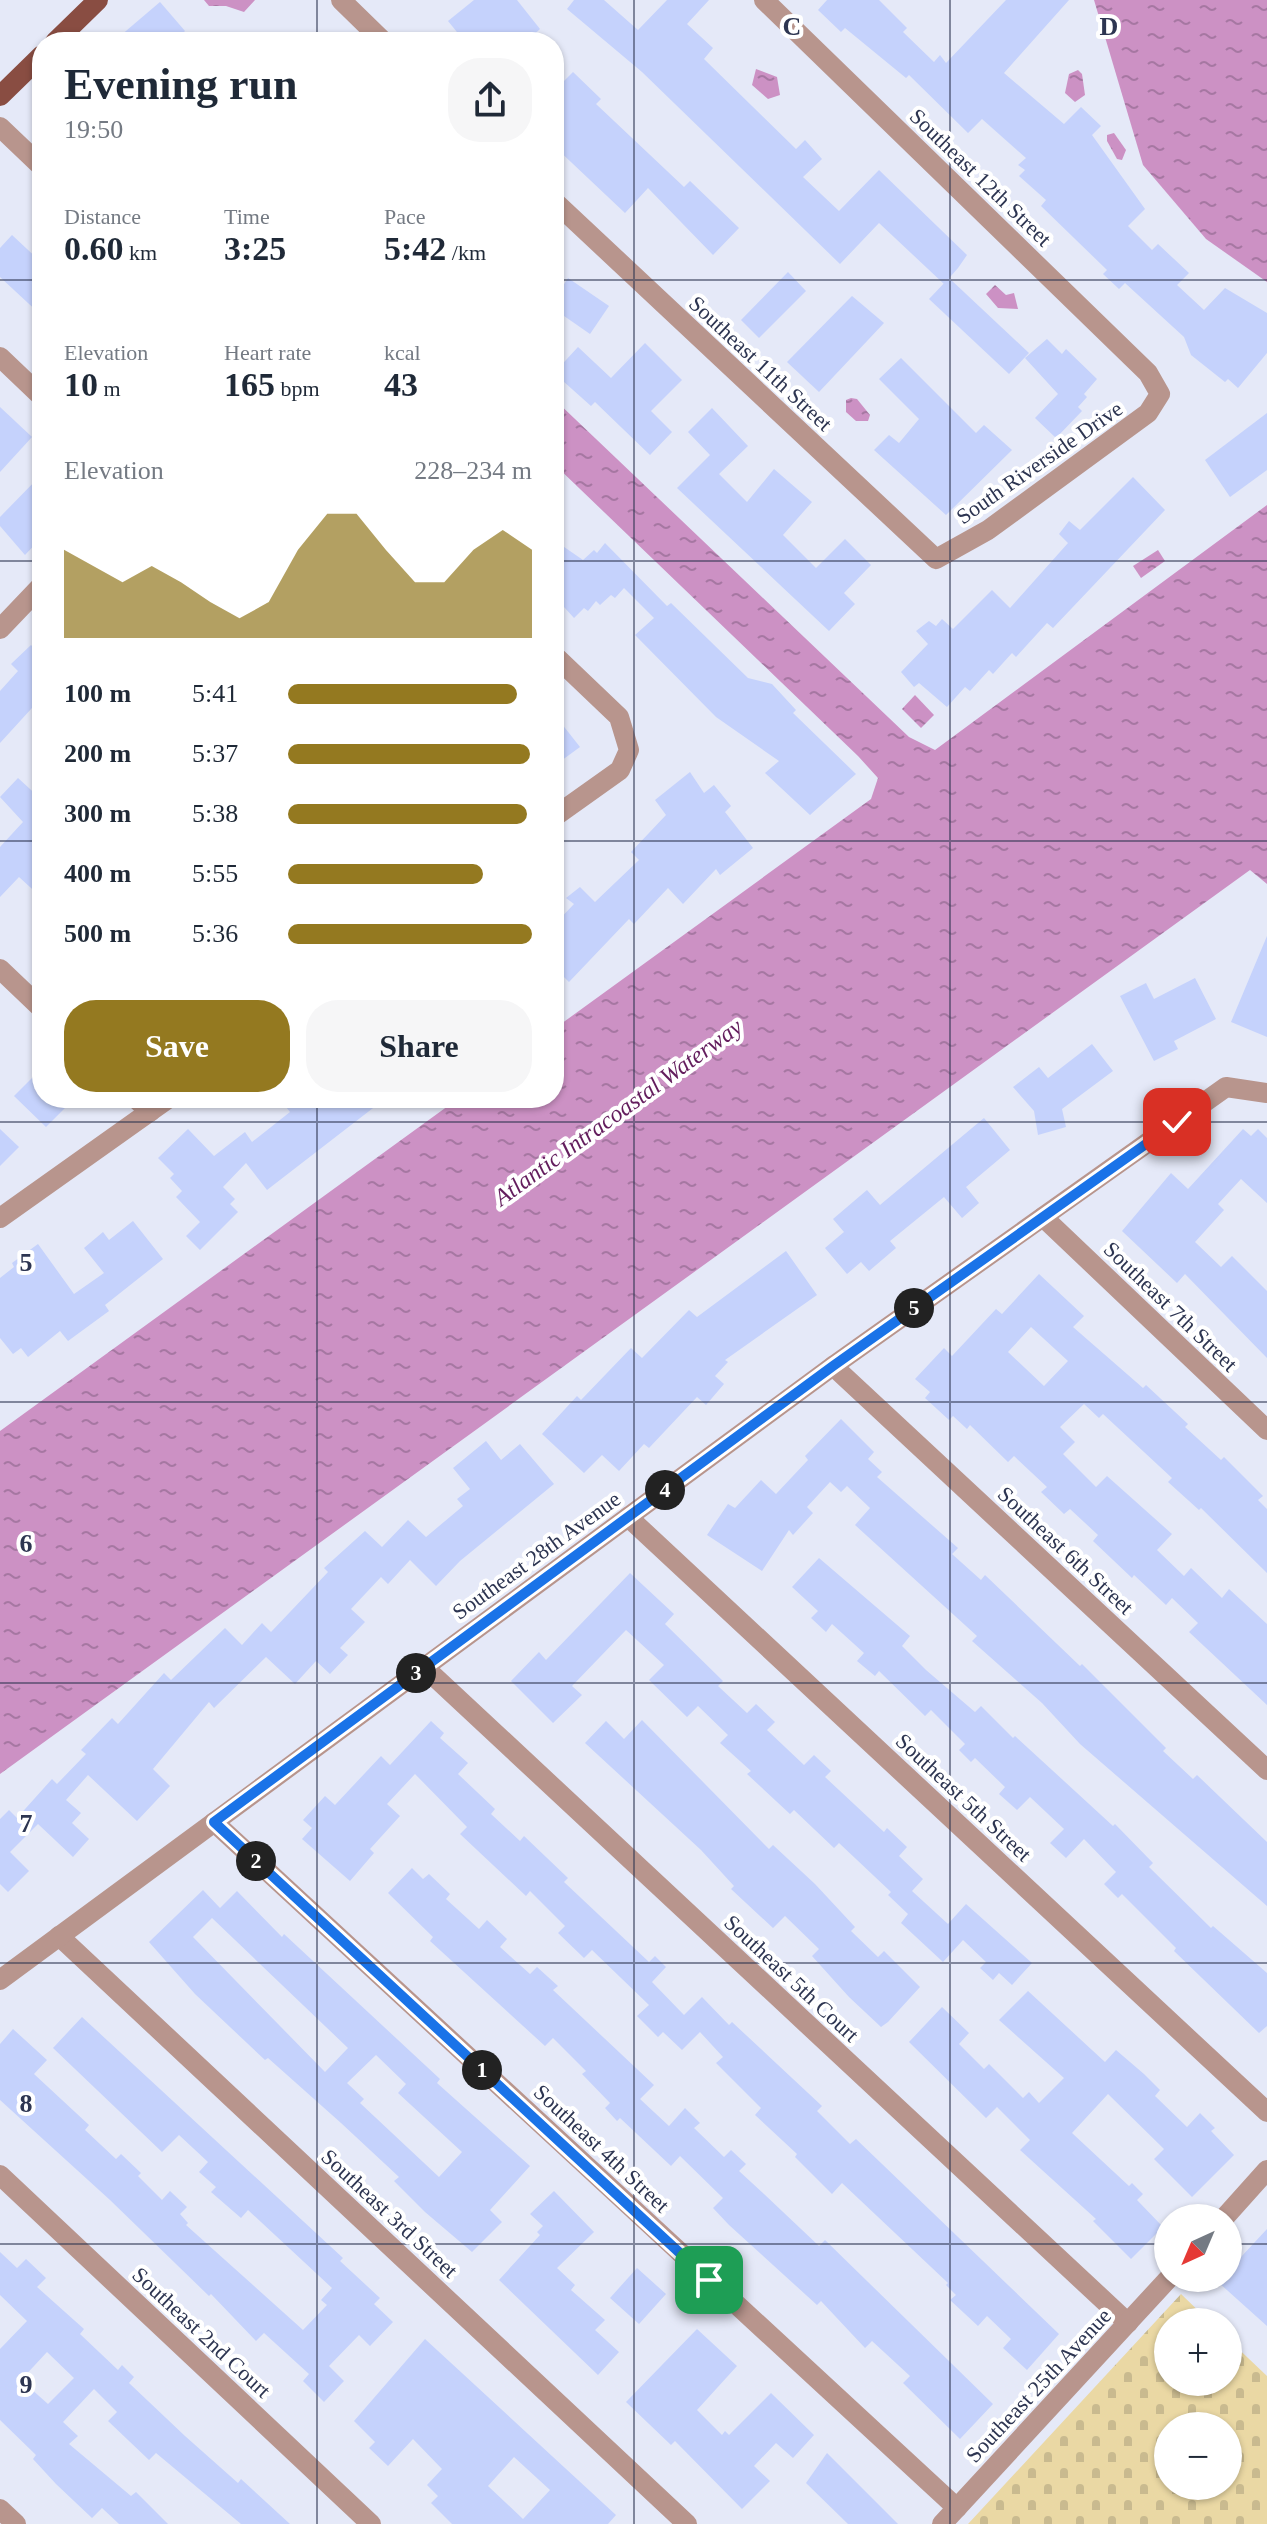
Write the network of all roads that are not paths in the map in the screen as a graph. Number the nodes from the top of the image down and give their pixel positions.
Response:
1 (98, 0) edge
2 (341, 0) edge
3 (764, 0) edge
4 (65, 32) edge
5 (374, 32) edge
6 (32, 65) edge
7 (0, 96) edge
8 (0, 127) edge
9 (32, 157) edge
10 (564, 210) edge
11 (0, 357) edge
12 (32, 387) edge
13 (1160, 394) joint
14 (936, 559) joint
15 (32, 595) edge
16 (0, 629) edge
17 (564, 665) edge
18 (564, 810) edge
19 (0, 969) edge
20 (32, 999) edge
21 (1267, 1093) edge
22 (138, 1108) edge
23 (1043, 1217) junction
24 (0, 1218) edge
25 (833, 1366) junction
26 (1267, 1430) edge
27 (628, 1517) junction
28 (424, 1667) junction
29 (1267, 1770) edge
30 (214, 1822) junction
31 (59, 1936) junction
32 (0, 1980) edge
33 (1267, 2112) edge
34 (1267, 2170) edge
35 (0, 2175) edge
36 (1237, 2204) edge
37 (1156, 2292) edge
38 (1128, 2323) junction
39 (957, 2508) junction
40 (0, 2509) edge
41 (16, 2524) edge
42 (371, 2524) edge
43 (687, 2524) edge
44 (942, 2524) edge

1 - 4 main road
2 - 5 street
3 - 13 street, Southeast 12th Street
6 - 7 main road
8 - 9 street
10 - 14 street, Southeast 11th Street
11 - 12 street
13 - 14 street, South Riverside Drive
15 - 16 street
17 - 18 street
19 - 20 street
21 - 23 street, Southeast 28th Avenue
22 - 24 street
23 - 25 street, Southeast 28th Avenue
23 - 26 street, Southeast 7th Street
25 - 27 street, Southeast 28th Avenue
25 - 29 street, Southeast 6th Street
27 - 28 street, Southeast 28th Avenue
27 - 33 street, Southeast 5th Street
28 - 30 street, Southeast 28th Avenue
28 - 38 street, Southeast 5th Court
30 - 31 street, Southeast 28th Avenue
30 - 39 street, Southeast 4th Street
31 - 32 street, Southeast 28th Avenue
31 - 43 street, Southeast 3rd Street
34 - 36 street
35 - 42 street, Southeast 2nd Court
37 - 38 street, Southeast 25th Avenue
38 - 39 street, Southeast 25th Avenue
39 - 44 street, Southeast 25th Avenue
40 - 41 street

